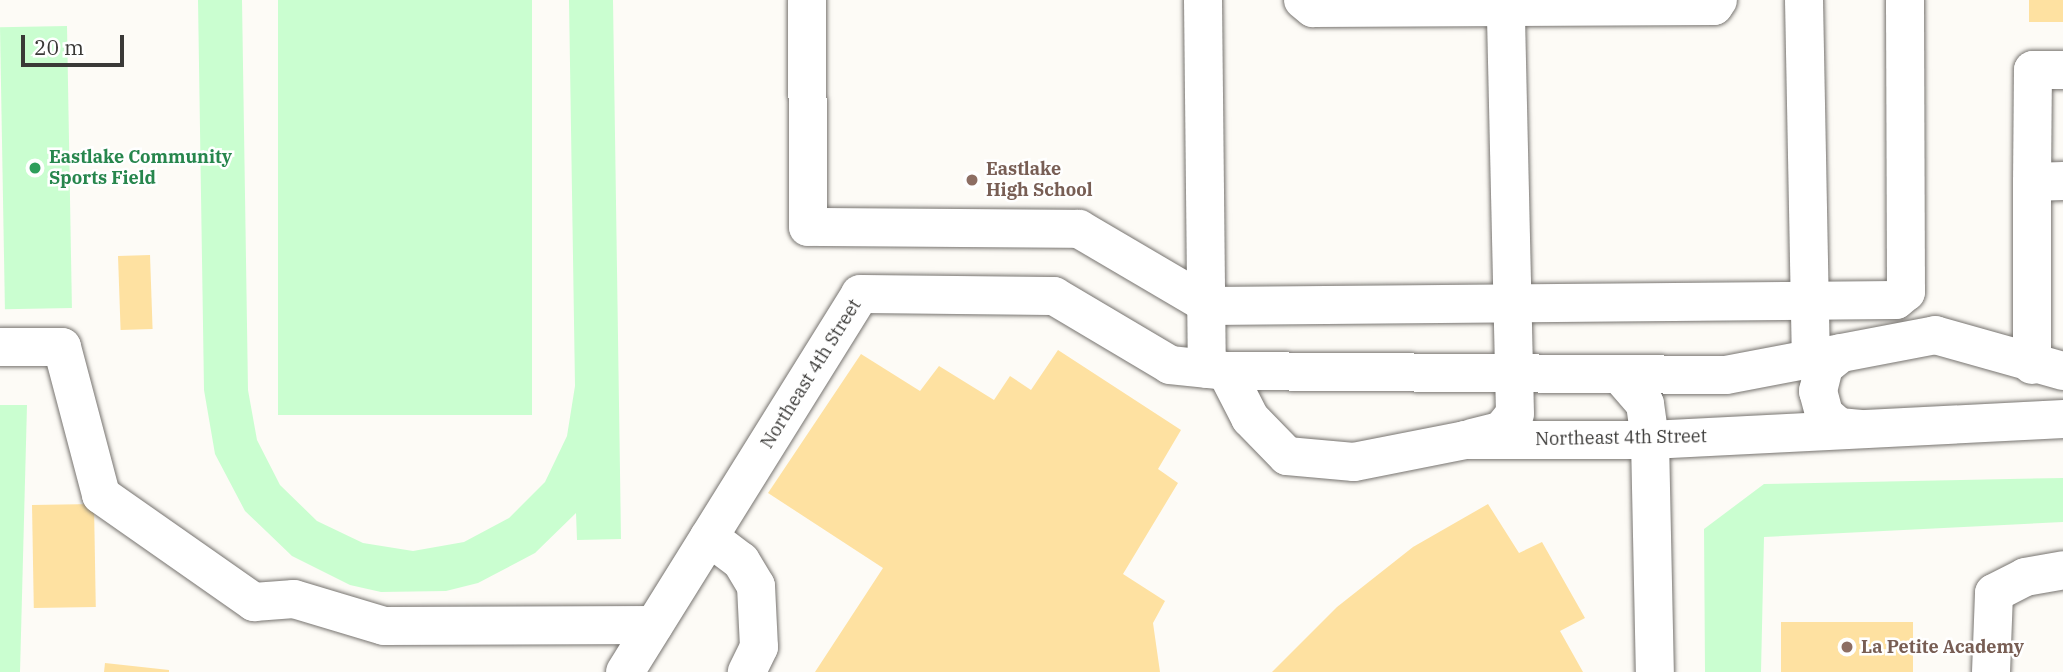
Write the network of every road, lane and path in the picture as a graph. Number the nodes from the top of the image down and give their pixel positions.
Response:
1 (807, 0) edge
2 (1203, 0) edge
3 (1303, 0) edge
4 (1718, 0) edge
5 (1804, 0) edge
6 (1905, 0) edge
7 (1506, 7) junction
8 (2063, 70) edge
9 (2047, 182) edge
10 (1906, 292) junction
11 (1809, 301) junction
12 (1516, 303) junction
13 (1210, 306) junction
14 (1935, 335) junction
15 (0, 346) edge
16 (1826, 356) junction
17 (2036, 365) edge
18 (1217, 370) junction
19 (1513, 374) junction
20 (1620, 375) junction
21 (2063, 419) edge
22 (2008, 422) junction
23 (1861, 429) junction
24 (1465, 440) junction
25 (1650, 440) junction
26 (709, 537) junction
27 (2063, 570) edge
28 (653, 625) junction
29 (625, 672) edge
30 (747, 672) edge
31 (1655, 672) edge
32 (1991, 672) edge

1 - 13 street
2 - 13 street
3 - 7 street
4 - 7 street
5 - 11 street
6 - 10 street
7 - 12 street
8 - 9 street
9 - 17 street
10 - 11 street
10 - 14 street
11 - 12 street
11 - 16 street
12 - 13 street
12 - 19 street
13 - 18 street
14 - 16 street, Northeast 4th Street
14 - 17 street, Northeast 4th Street
15 - 28 street
16 - 20 street, Northeast 4th Street
16 - 23 street
17 - 22 street
18 - 19 street, Northeast 4th Street
18 - 24 street, Northeast 4th Street
18 - 26 street, Northeast 4th Street
19 - 20 street, Northeast 4th Street
19 - 24 street
20 - 25 street
21 - 22 street, Northeast 4th Street
22 - 23 street, Northeast 4th Street
23 - 25 street, Northeast 4th Street
24 - 25 street, Northeast 4th Street
25 - 31 street
26 - 28 street, Northeast 4th Street
26 - 30 street
27 - 32 street
28 - 29 street, Northeast 4th Street

